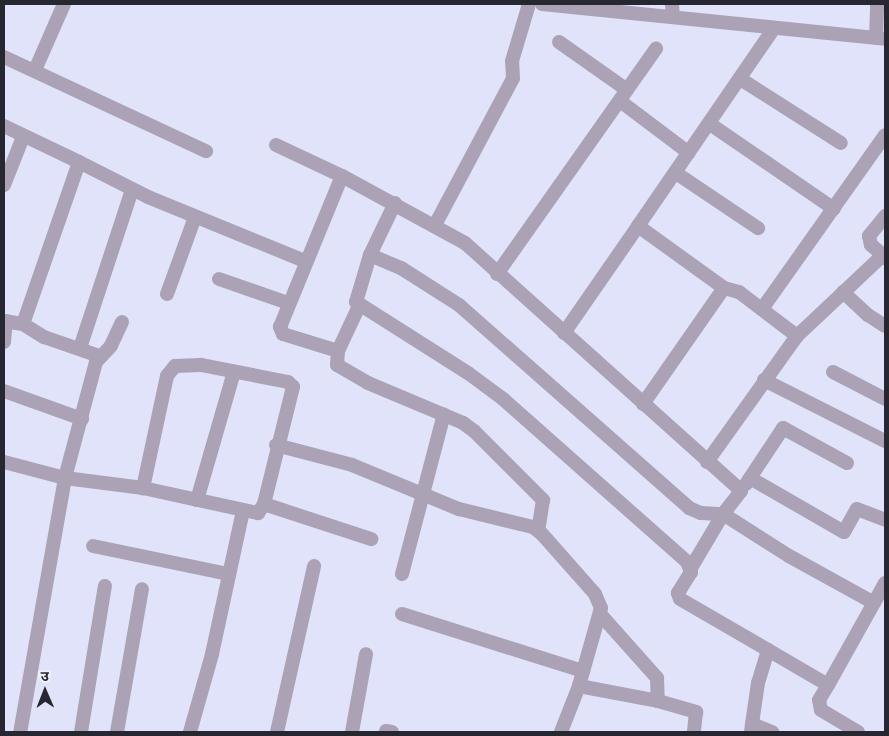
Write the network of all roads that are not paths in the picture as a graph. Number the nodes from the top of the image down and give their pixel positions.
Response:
1 (64, 4) edge
2 (529, 4) edge
3 (542, 4) edge
4 (877, 4) edge
5 (672, 11) edge
6 (774, 28) junction
7 (881, 38) edge
8 (559, 42) dead end
9 (656, 49) dead end
10 (4, 56) edge
11 (35, 70) junction
12 (742, 80) junction
13 (623, 96) junction
14 (710, 124) junction
15 (4, 126) edge
16 (885, 135) edge
17 (23, 137) junction
18 (841, 143) dead end
19 (276, 145) dead end
20 (206, 151) dead end
21 (689, 153) junction
22 (78, 162) junction
23 (676, 173) junction
24 (342, 176) junction
25 (4, 185) edge
26 (132, 190) junction
27 (395, 203) junction
28 (834, 209) junction
29 (885, 216) edge
30 (194, 218) junction
31 (435, 225) junction
32 (638, 226) junction
33 (758, 228) dead end
34 (370, 255) junction
35 (884, 256) edge
36 (305, 261) junction
37 (497, 274) junction
38 (219, 279) dead end
39 (724, 288) junction
40 (843, 292) junction
41 (167, 294) dead end
42 (288, 303) junction
43 (359, 306) junction
44 (762, 309) junction
45 (5, 321) edge
46 (122, 322) dead end
47 (23, 324) junction
48 (885, 326) edge
49 (564, 333) junction
50 (797, 336) junction
51 (4, 342) edge
52 (80, 348) junction
53 (338, 351) junction
54 (99, 356) junction
55 (234, 372) junction
56 (833, 372) dead end
57 (764, 380) junction
58 (4, 391) edge
59 (885, 399) edge
60 (643, 404) junction
61 (444, 414) junction
62 (82, 419) junction
63 (885, 440) edge
64 (276, 445) junction
65 (4, 462) edge
66 (707, 462) junction
67 (847, 463) dead end
68 (65, 478) junction
69 (750, 478) junction
70 (142, 488) junction
71 (741, 490) junction
72 (424, 494) junction
73 (197, 500) junction
74 (264, 504) junction
75 (243, 511) junction
76 (723, 514) junction
77 (885, 520) edge
78 (538, 530) junction
79 (370, 539) dead end
80 (94, 546) dead end
81 (314, 566) dead end
82 (691, 568) junction
83 (228, 574) junction
84 (402, 574) dead end
85 (885, 583) edge
86 (105, 586) dead end
87 (142, 589) dead end
88 (874, 603) junction
89 (402, 614) dead end
90 (600, 614) junction
91 (768, 650) junction
92 (366, 654) dead end
93 (583, 671) junction
94 (828, 685) junction
95 (578, 686) junction
96 (658, 701) junction
97 (752, 728) edge
98 (852, 731) edge
99 (20, 732) edge
100 (81, 732) edge
101 (117, 732) edge
102 (190, 732) edge
103 (276, 732) edge
104 (352, 732) edge
105 (561, 732) edge
106 (694, 732) edge
107 (772, 732) edge

1 - 11 street
2 - 31 street
3 - 5 street
4 - 7 street
5 - 6 street
6 - 7 street
6 - 12 street
8 - 13 street
9 - 13 street
10 - 11 street
11 - 20 street
12 - 14 street
12 - 18 street
13 - 21 street
13 - 37 street
14 - 21 street
14 - 28 street
15 - 17 street
16 - 28 street
17 - 22 street
17 - 25 street
19 - 24 street
21 - 23 street
22 - 26 street
22 - 47 street
23 - 32 street
23 - 33 street
24 - 27 street
24 - 36 street
26 - 30 street
26 - 52 street
27 - 31 street
27 - 34 street
28 - 44 street
29 - 35 street
30 - 36 street
30 - 41 street
31 - 37 street
32 - 39 street
32 - 49 street
34 - 43 street
34 - 76 street
35 - 40 street
36 - 42 street
37 - 49 street
38 - 42 street
39 - 44 street
39 - 60 street
40 - 48 street
40 - 50 street
42 - 53 street
43 - 53 street
43 - 82 street
44 - 50 street
45 - 47 street
45 - 51 street
46 - 54 street
47 - 52 street
49 - 60 street
50 - 57 street
52 - 54 street
53 - 61 street
54 - 62 street
55 - 64 street
55 - 70 street
55 - 73 street
56 - 59 street
57 - 63 street
57 - 66 street
58 - 62 street
60 - 66 street
61 - 72 street
61 - 78 street
62 - 68 street
64 - 72 street
64 - 74 street
65 - 68 street
66 - 71 street
67 - 69 street
68 - 70 street
68 - 99 street
69 - 71 street
69 - 77 street
70 - 73 street
71 - 76 street
72 - 78 street
72 - 84 street
73 - 75 street
74 - 75 street
74 - 79 street
75 - 83 street
76 - 82 street
76 - 88 street
78 - 90 street
80 - 83 street
81 - 103 street
82 - 91 street
83 - 102 street
85 - 88 street
86 - 100 street
87 - 101 street
88 - 94 street
89 - 93 street
90 - 93 street
90 - 96 street
91 - 94 street
91 - 97 street
92 - 104 street
93 - 95 street
94 - 98 street
95 - 96 street
95 - 105 street
96 - 106 street
97 - 107 street

